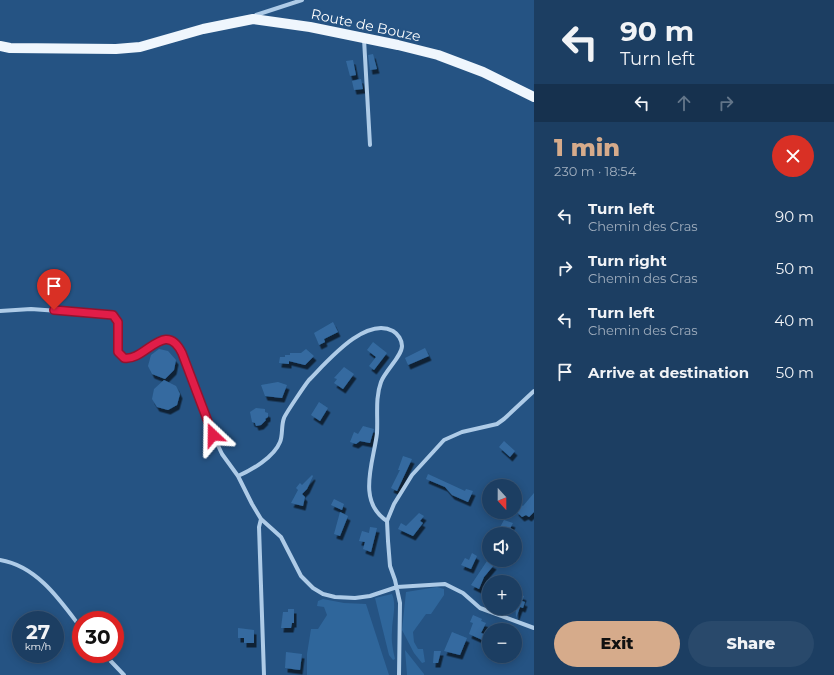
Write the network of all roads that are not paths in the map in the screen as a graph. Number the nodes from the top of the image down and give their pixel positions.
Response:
1 (302, 0) edge
2 (253, 19) junction
3 (364, 38) junction
4 (0, 46) edge
5 (534, 97) edge
6 (370, 145) dead end
7 (0, 311) edge
8 (534, 391) edge
9 (238, 476) junction
10 (261, 519) junction
11 (387, 521) junction
12 (0, 560) edge
13 (397, 588) junction
14 (72, 616) edge
15 (534, 628) edge
16 (113, 663) edge
17 (124, 675) edge
18 (264, 675) edge
19 (399, 675) edge

1 - 2 street
2 - 3 main road, Route de Bouze
2 - 4 main road, Route de Bouze
3 - 5 main road, Route de Bouze
3 - 6 street
7 - 9 street
8 - 11 street
9 - 10 street
9 - 11 street
10 - 13 street
10 - 18 street
11 - 13 street
12 - 14 street
13 - 15 street
13 - 19 street
16 - 17 street

